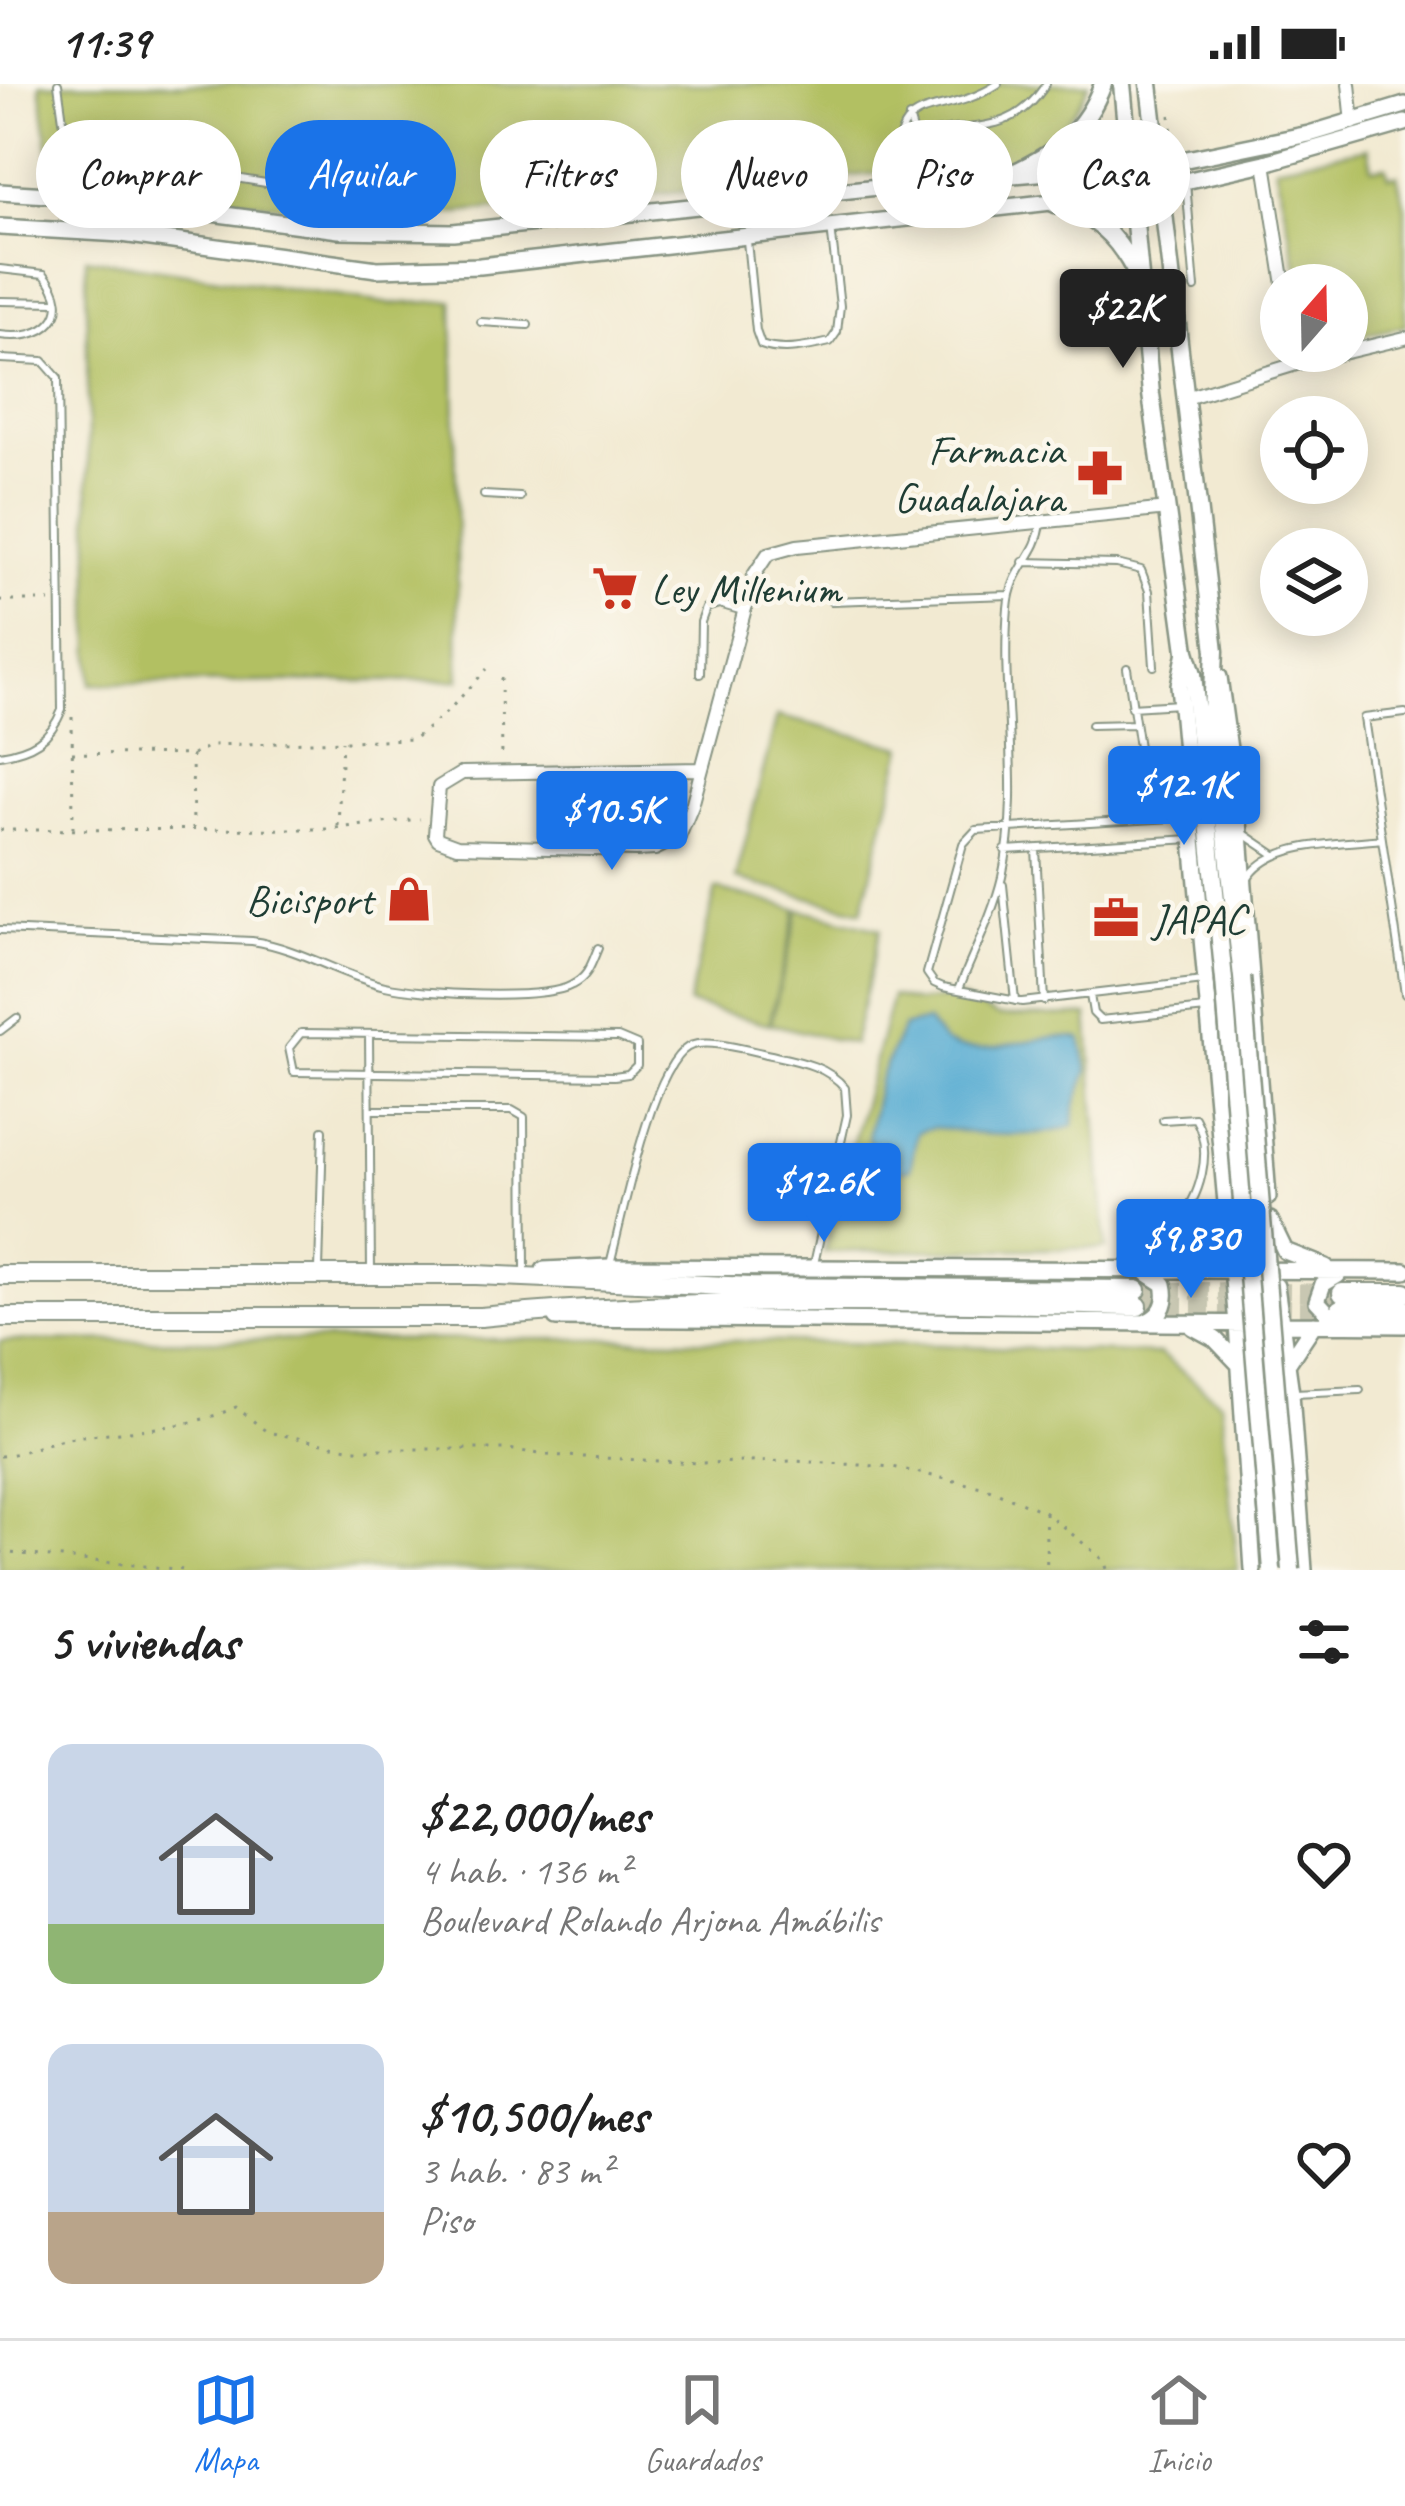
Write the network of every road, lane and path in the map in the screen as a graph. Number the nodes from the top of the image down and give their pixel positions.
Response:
1 (58, 84) edge
2 (998, 84) edge
3 (1046, 84) edge
4 (1103, 84) edge
5 (1122, 84) edge
6 (1149, 84) edge
7 (1349, 84) edge
8 (1405, 105) edge
9 (908, 115) junction
10 (63, 120) edge
11 (905, 120) edge
12 (910, 120) edge
13 (1003, 120) edge
14 (1126, 120) edge
15 (1153, 120) edge
16 (1353, 123) junction
17 (1405, 123) edge
18 (1190, 158) edge
19 (1265, 163) junction
20 (1013, 173) edge
21 (1190, 178) edge
22 (241, 179) edge
23 (872, 188) edge
24 (0, 191) edge
25 (36, 193) edge
26 (1037, 206) edge
27 (241, 217) edge
28 (848, 224) edge
29 (0, 227) edge
30 (817, 228) edge
31 (831, 228) edge
32 (1104, 228) edge
33 (1135, 228) edge
34 (1164, 228) edge
35 (1189, 228) edge
36 (339, 230) junction
37 (428, 234) junction
38 (747, 238) junction
39 (1281, 264) edge
40 (429, 268) junction
41 (0, 269) edge
42 (1139, 280) junction
43 (1195, 288) dead end
44 (0, 301) edge
45 (57, 302) junction
46 (481, 322) dead end
47 (528, 325) dead end
48 (0, 335) edge
49 (1405, 338) edge
50 (1368, 345) edge
51 (0, 359) edge
52 (1260, 371) edge
53 (1186, 398) junction
54 (484, 495) dead end
55 (520, 497) dead end
56 (1168, 508) junction
57 (1041, 524) junction
58 (1023, 562) junction
59 (1010, 595) junction
60 (831, 601) dead end
61 (743, 611) junction
62 (1215, 650) junction
63 (1154, 666) dead end
64 (488, 668) dead end
65 (1127, 668) dead end
66 (700, 674) dead end
67 (501, 679) dead end
68 (1131, 707) junction
69 (1196, 709) junction
70 (1405, 713) edge
71 (1135, 724) junction
72 (1091, 725) dead end
73 (342, 741) junction
74 (72, 753) dead end
75 (0, 755) edge
76 (192, 755) junction
77 (701, 769) junction
78 (1185, 769) junction
79 (502, 771) junction
80 (434, 817) junction
81 (1190, 817) junction
82 (1239, 821) junction
83 (1134, 822) junction
84 (1008, 825) junction
85 (338, 828) junction
86 (0, 830) edge
87 (193, 830) junction
88 (1381, 838) junction
89 (1192, 839) junction
90 (1136, 844) junction
91 (1036, 848) junction
92 (1006, 850) junction
93 (1274, 854) junction
94 (1002, 878) junction
95 (1245, 883) junction
96 (0, 930) edge
97 (598, 948) dead end
98 (1224, 979) junction
99 (959, 989) junction
100 (1405, 994) edge
101 (1090, 995) junction
102 (1015, 1001) junction
103 (1044, 1001) junction
104 (1209, 1009) junction
105 (17, 1018) dead end
106 (0, 1031) edge
107 (368, 1035) junction
108 (369, 1074) junction
109 (371, 1110) junction
110 (1163, 1120) dead end
111 (323, 1130) dead end
112 (1138, 1217) dead end
113 (1228, 1220) junction
114 (1270, 1220) junction
115 (1175, 1224) junction
116 (1208, 1252) junction
117 (609, 1267) junction
118 (813, 1270) junction
119 (525, 1271) junction
120 (1405, 1271) edge
121 (1175, 1272) junction
122 (1232, 1272) junction
123 (1274, 1272) junction
124 (1343, 1272) junction
125 (0, 1275) edge
126 (476, 1275) junction
127 (319, 1276) junction
128 (371, 1276) junction
129 (1405, 1293) edge
130 (1140, 1298) junction
131 (1340, 1309) junction
132 (1405, 1310) edge
133 (0, 1317) edge
134 (1172, 1323) junction
135 (1237, 1324) junction
136 (1279, 1324) junction
137 (1314, 1324) junction
138 (1405, 1324) edge
139 (1239, 1364) junction
140 (1285, 1368) junction
141 (1360, 1390) dead end
142 (1291, 1393) junction
143 (0, 1456) edge
144 (1045, 1512) junction
145 (0, 1552) edge
146 (184, 1570) edge
147 (1047, 1570) edge
148 (1107, 1570) edge
149 (1253, 1570) edge
150 (1272, 1570) edge
151 (1291, 1570) edge
152 (1304, 1570) edge

1 - 10 lane
2 - 9 lane
3 - 13 lane
4 - 20 main road
5 - 14 main road
6 - 15 main road
7 - 16 street
8 - 16 street
9 - 11 lane
9 - 12 lane
16 - 18 street
17 - 19 street
19 - 21 street
19 - 39 street
22 - 36 lane
23 - 37 street
24 - 25 street
26 - 28 street
27 - 36 street
29 - 40 street
30 - 38 street
31 - 38 lane
32 - 42 main road
33 - 42 main road
34 - 53 main road
35 - 43 lane
36 - 37 street
37 - 40 street
38 - 40 street
41 - 45 lane
42 - 56 main road
44 - 45 lane
45 - 48 lane
46 - 47 lane
49 - 50 street
51 - 75 lane
52 - 53 street
53 - 62 main road
54 - 55 lane
56 - 57 street
56 - 69 main road
57 - 58 lane
57 - 61 street
58 - 59 lane
58 - 63 lane
59 - 60 lane
59 - 84 lane
61 - 66 lane
61 - 77 street
62 - 69 main road
62 - 82 street
64 - 73 path
65 - 68 lane
67 - 79 path
68 - 69 lane
68 - 71 lane
69 - 78 street
69 - 98 main road
70 - 88 lane
71 - 72 lane
71 - 78 lane
73 - 76 path
73 - 85 path
74 - 76 path
76 - 87 path
77 - 79 street
77 - 80 street
78 - 81 street
79 - 80 street
80 - 85 path
81 - 83 lane
81 - 89 street
82 - 93 lane
82 - 95 street
83 - 84 lane
83 - 90 lane
84 - 92 lane
84 - 99 lane
85 - 87 path
86 - 87 path
88 - 93 lane
88 - 100 lane
89 - 90 lane
89 - 98 street
90 - 91 lane
91 - 92 lane
91 - 103 lane
92 - 94 lane
93 - 95 lane
94 - 99 lane
94 - 102 lane
95 - 114 street
96 - 97 lane
98 - 101 lane
98 - 104 street
98 - 150 main road, bridge
98 - 151 main road, bridge
99 - 102 lane
101 - 103 lane
101 - 104 lane
102 - 103 lane
104 - 113 street
105 - 106 lane
107 - 108 lane
107 - 108 lane
107 - 108 lane
108 - 109 lane
109 - 119 lane
109 - 128 lane
110 - 115 lane
111 - 127 lane
112 - 115 lane
113 - 116 street
113 - 122 street
114 - 123 street
114 - 124 street
115 - 116 lane
116 - 121 street
117 - 118 street
117 - 118 lane
117 - 119 street
118 - 130 street
119 - 126 street
120 - 124 street
121 - 122 street
121 - 130 street
122 - 123 street
122 - 135 street
123 - 124 street
123 - 136 street
124 - 131 street
125 - 127 highway
126 - 128 highway
126 - 130 highway
127 - 128 highway
129 - 131 highway
130 - 133 highway
130 - 134 street
131 - 132 highway
131 - 137 street
131 - 138 street
134 - 135 street
134 - 139 street
135 - 136 street
135 - 139 street
136 - 137 street
136 - 140 street
137 - 140 street
139 - 149 street
140 - 142 street
141 - 142 lane
142 - 152 street
143 - 144 path
144 - 147 path
144 - 148 path
145 - 146 path

